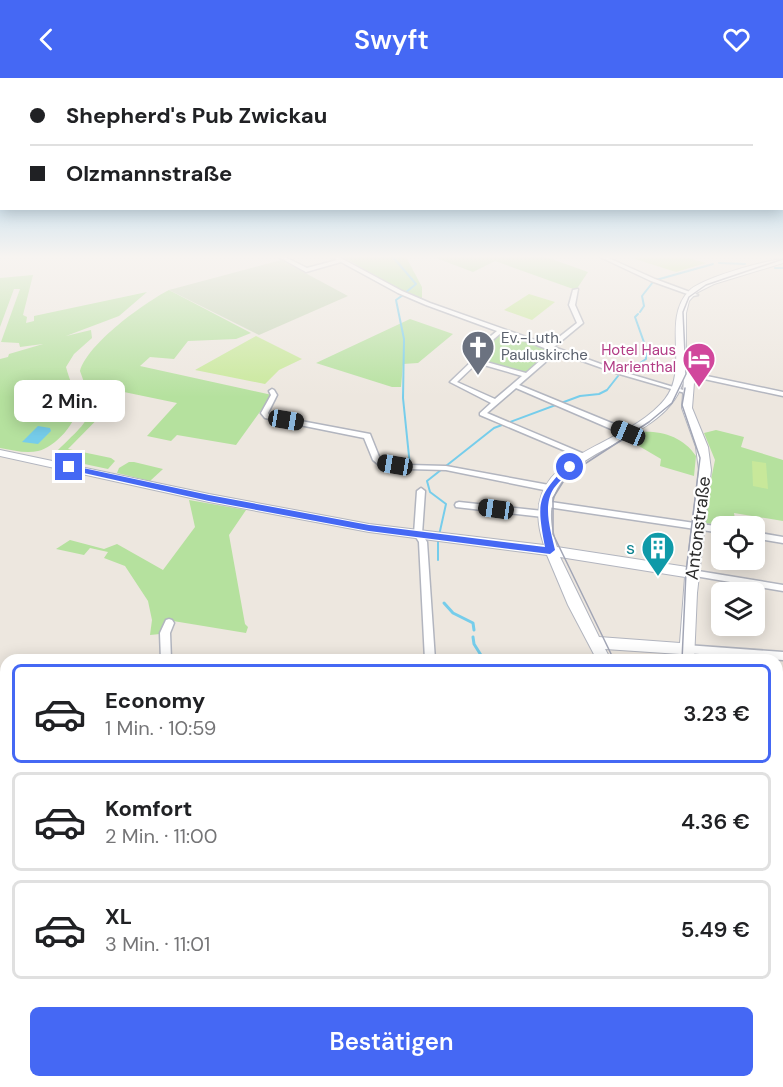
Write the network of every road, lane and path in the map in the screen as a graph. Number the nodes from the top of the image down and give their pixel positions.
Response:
1 (427, 303) edge
2 (573, 303) edge
3 (690, 303) edge
4 (501, 330) junction
5 (553, 349) junction
6 (476, 361) junction
7 (687, 374) junction
8 (526, 375) junction
9 (519, 387) dead end
10 (272, 391) dead end
11 (783, 394) edge
12 (684, 397) junction
13 (495, 402) junction
14 (668, 403) junction
15 (628, 433) junction
16 (0, 453) edge
17 (585, 456) junction
18 (549, 488) junction
19 (421, 491) dead end
20 (459, 505) dead end
21 (544, 509) junction
22 (698, 526) junction
23 (711, 528) edge
24 (424, 534) junction
25 (765, 537) edge
26 (783, 540) edge
27 (550, 550) junction
28 (692, 573) junction
29 (783, 588) edge
30 (169, 623) dead end
31 (595, 642) junction
32 (166, 654) edge
33 (430, 654) edge
34 (601, 654) edge
35 (680, 654) edge
36 (687, 654) edge

1 - 4 street
2 - 5 street
3 - 7 main road
4 - 5 street
4 - 6 street
5 - 8 street
5 - 12 street
6 - 8 street
6 - 13 street
7 - 11 street
7 - 12 main road
8 - 13 street
9 - 15 street
10 - 18 street
12 - 14 main road
12 - 14 main road
12 - 22 main road, Antonstraße
13 - 17 street
14 - 15 main road
15 - 17 main road
16 - 24 main road
17 - 18 main road
18 - 21 main road
19 - 24 street
20 - 21 street
21 - 22 street
21 - 27 main road
22 - 23 street
22 - 28 main road, Antonstraße
24 - 27 main road
24 - 33 street
25 - 26 street
27 - 28 main road
27 - 31 main road
28 - 29 street
28 - 36 main road, Antonstraße
30 - 32 street
31 - 34 main road
31 - 35 main road

